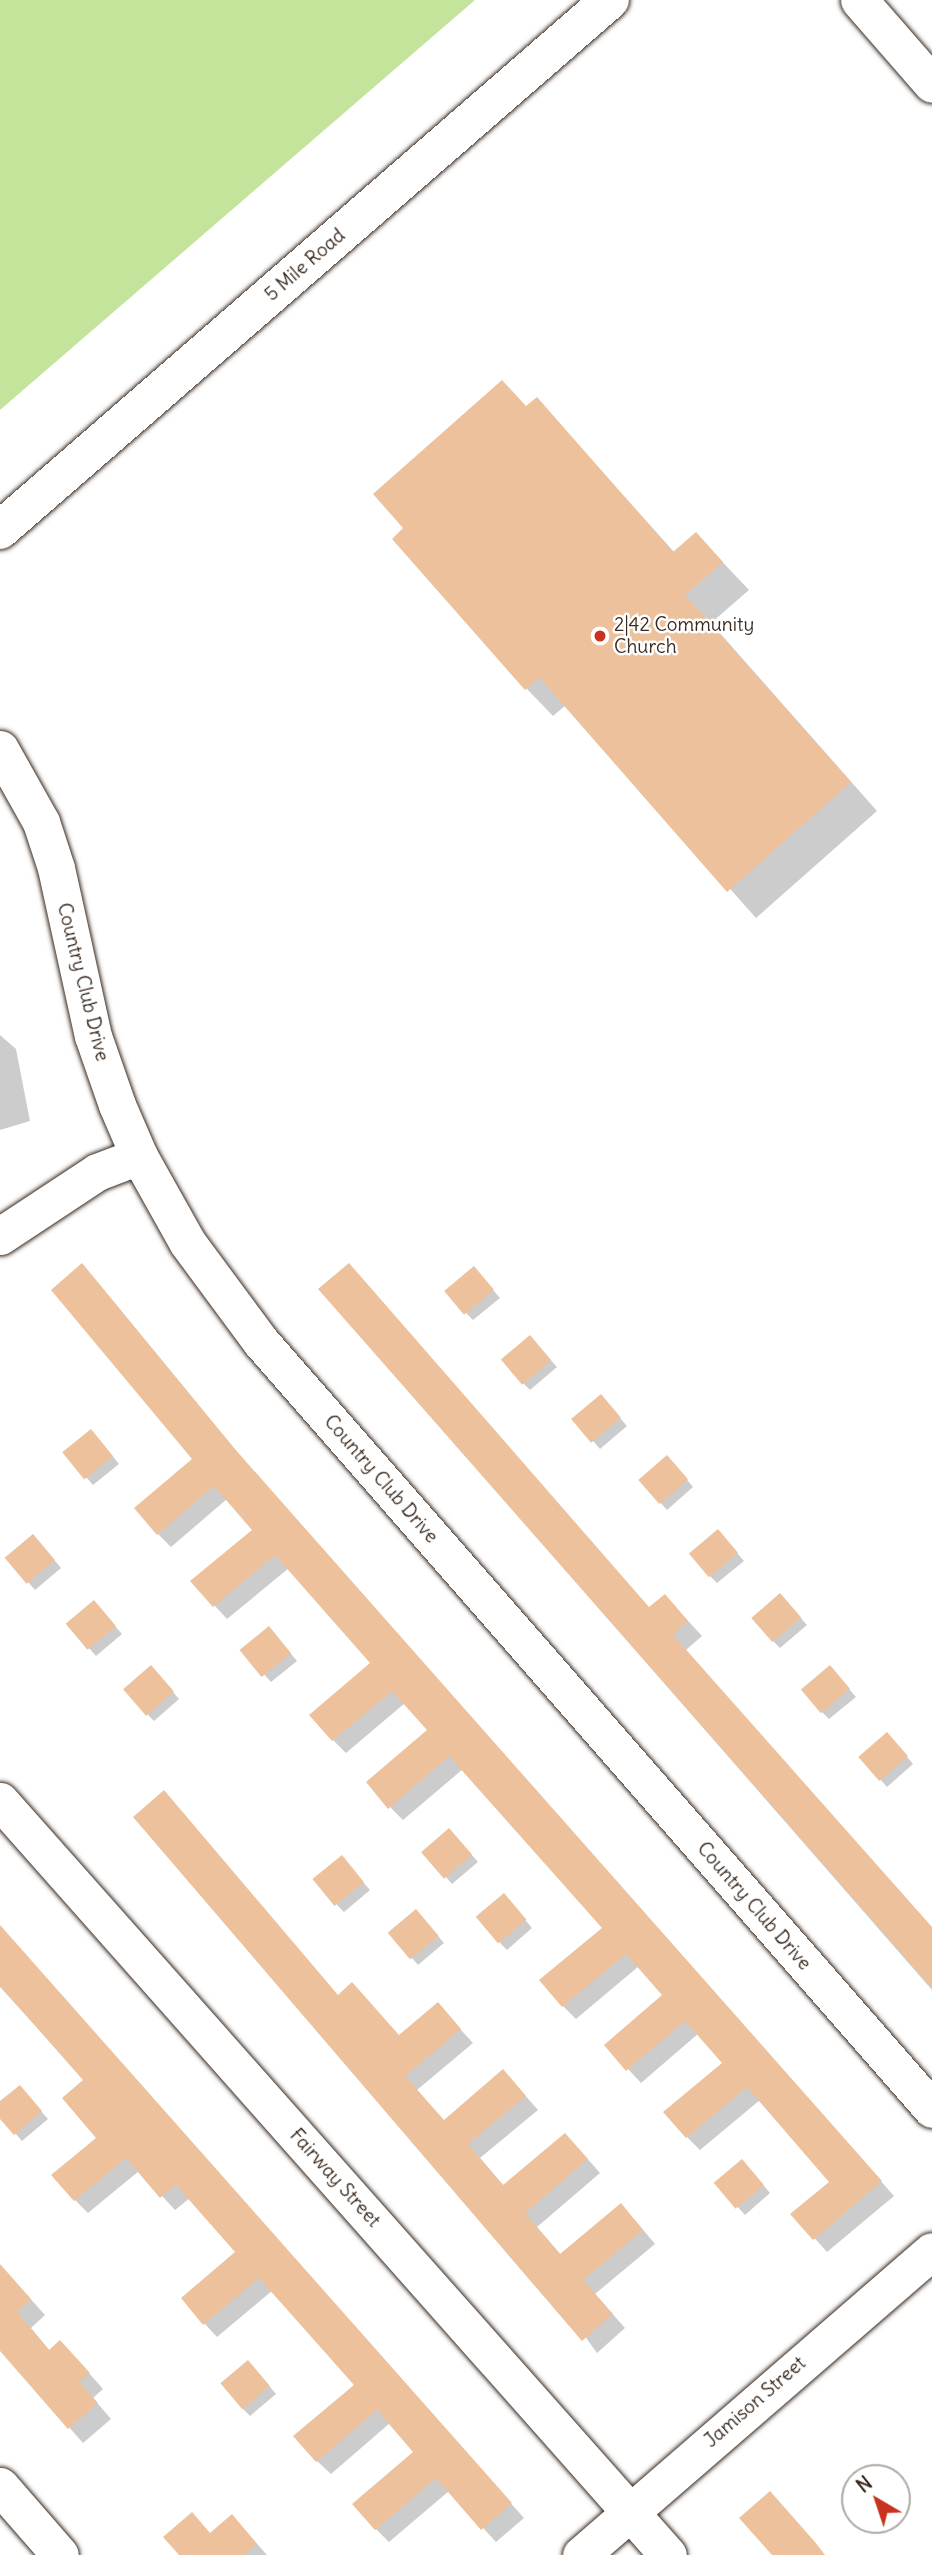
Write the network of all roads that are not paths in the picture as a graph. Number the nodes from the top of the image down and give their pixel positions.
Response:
1 (610, 0) edge
2 (859, 0) edge
3 (932, 84) edge
4 (0, 530) edge
5 (0, 749) edge
6 (139, 1156) junction
7 (0, 1236) edge
8 (0, 1801) edge
9 (932, 2109) edge
10 (932, 2251) edge
11 (0, 2486) edge
12 (629, 2510) junction
13 (60, 2555) edge
14 (581, 2555) edge
15 (668, 2555) edge

1 - 4 main road, 5 Mile Road
2 - 3 street
5 - 6 street, Country Club Drive
6 - 7 street
6 - 9 street, Country Club Drive
8 - 12 street, Fairway Street
10 - 12 street, Jamison Street
11 - 13 street
12 - 14 street, Jamison Street
12 - 15 street, Fairway Street

